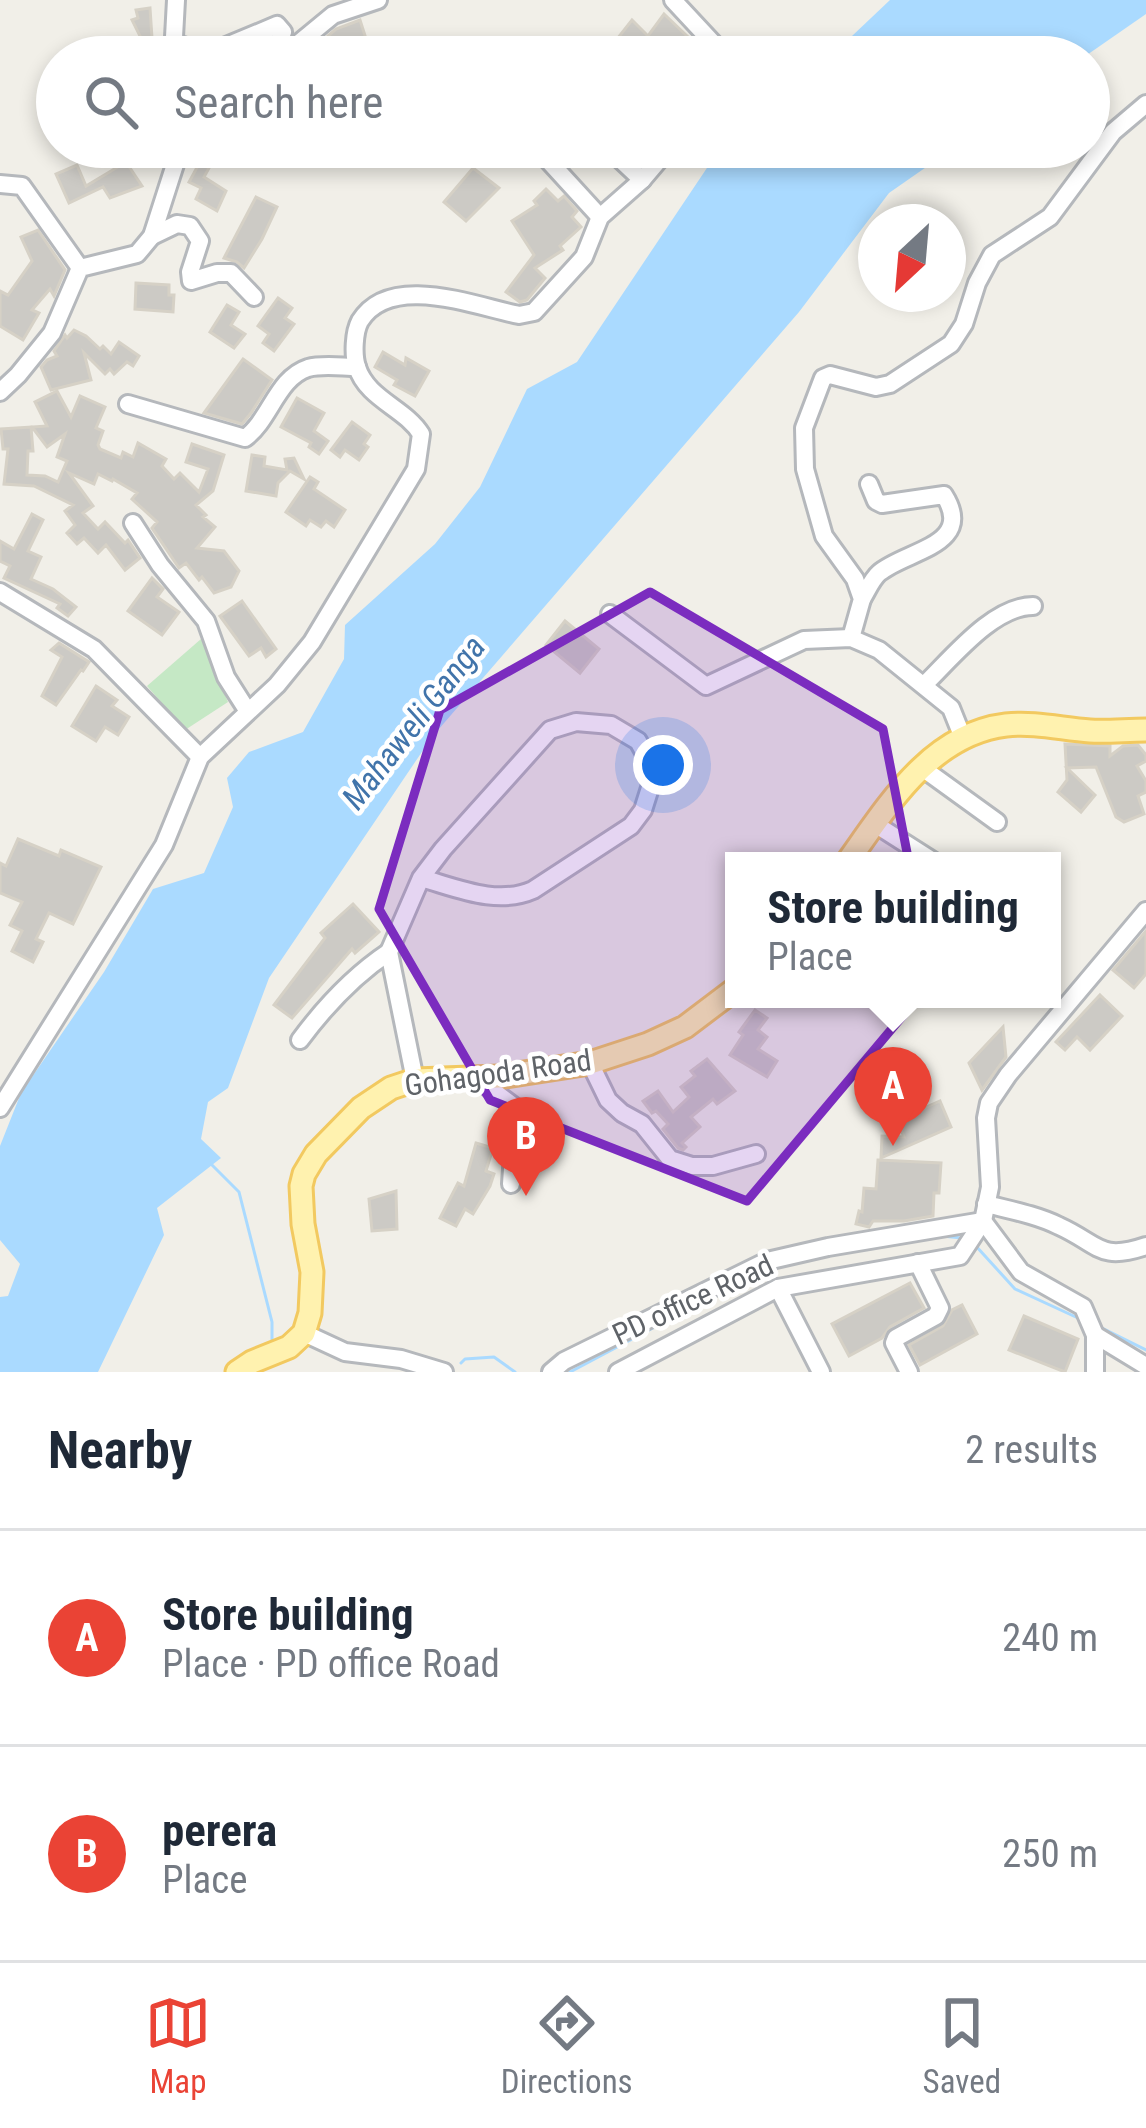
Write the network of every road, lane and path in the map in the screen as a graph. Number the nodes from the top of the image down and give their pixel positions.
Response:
1 (176, 0) edge
2 (378, 0) edge
3 (673, 0) edge
4 (174, 36) edge
5 (251, 36) edge
6 (281, 36) edge
7 (308, 36) edge
8 (706, 36) edge
9 (1146, 104) edge
10 (1110, 136) edge
11 (173, 168) edge
12 (555, 168) edge
13 (630, 168) edge
14 (652, 168) edge
15 (1087, 168) edge
16 (642, 180) junction
17 (0, 184) edge
18 (600, 217) junction
19 (152, 236) junction
20 (80, 268) junction
21 (254, 297) dead end
22 (357, 367) junction
23 (0, 392) edge
24 (128, 404) dead end
25 (868, 484) dead end
26 (133, 523) dead end
27 (0, 592) edge
28 (862, 598) junction
29 (1033, 605) dead end
30 (610, 614) dead end
31 (851, 638) junction
32 (924, 685) junction
33 (247, 710) junction
34 (1146, 730) edge
35 (963, 738) junction
36 (200, 757) junction
37 (921, 767) junction
38 (997, 821) dead end
39 (875, 824) junction
40 (855, 852) edge
41 (919, 852) edge
42 (421, 878) junction
43 (1146, 911) edge
44 (389, 952) junction
45 (725, 997) edge
46 (300, 1040) dead end
47 (590, 1063) junction
48 (476, 1078) junction
49 (415, 1080) junction
50 (0, 1108) edge
51 (756, 1154) dead end
52 (512, 1184) dead end
53 (977, 1228) junction
54 (1146, 1246) edge
55 (917, 1263) junction
56 (778, 1288) junction
57 (1095, 1335) junction
58 (297, 1340) junction
59 (1146, 1366) edge
60 (237, 1372) edge
61 (444, 1372) edge
62 (550, 1372) edge
63 (618, 1372) edge
64 (821, 1372) edge
65 (909, 1372) edge
66 (1095, 1372) edge

1 - 4 street
2 - 7 street
3 - 8 street
5 - 6 street
9 - 10 street
11 - 19 street
12 - 18 street
13 - 16 street
14 - 16 street
15 - 28 street
16 - 18 street
17 - 20 street
18 - 22 street
19 - 20 street
19 - 21 street
20 - 23 street
22 - 24 street
22 - 33 street
25 - 28 street
26 - 33 street
27 - 36 street
28 - 31 street
29 - 32 street
30 - 31 street
31 - 32 street
32 - 35 street
33 - 36 street
34 - 35 main road
35 - 37 main road
36 - 50 street
37 - 38 street
37 - 39 main road
39 - 40 main road
39 - 41 street
42 - 42 street
42 - 44 street
43 - 53 street
44 - 46 street
44 - 49 street
45 - 47 main road, Gohagoda Road
47 - 48 main road, Gohagoda Road
47 - 51 street
48 - 49 main road, Gohagoda Road
48 - 52 street
49 - 58 main road, Gohagoda Road
53 - 54 street
53 - 55 street
53 - 57 street
53 - 62 street, PD office Road
55 - 56 street
55 - 65 street
56 - 63 street
56 - 64 street
57 - 59 street
57 - 66 street
58 - 60 main road
58 - 61 street

